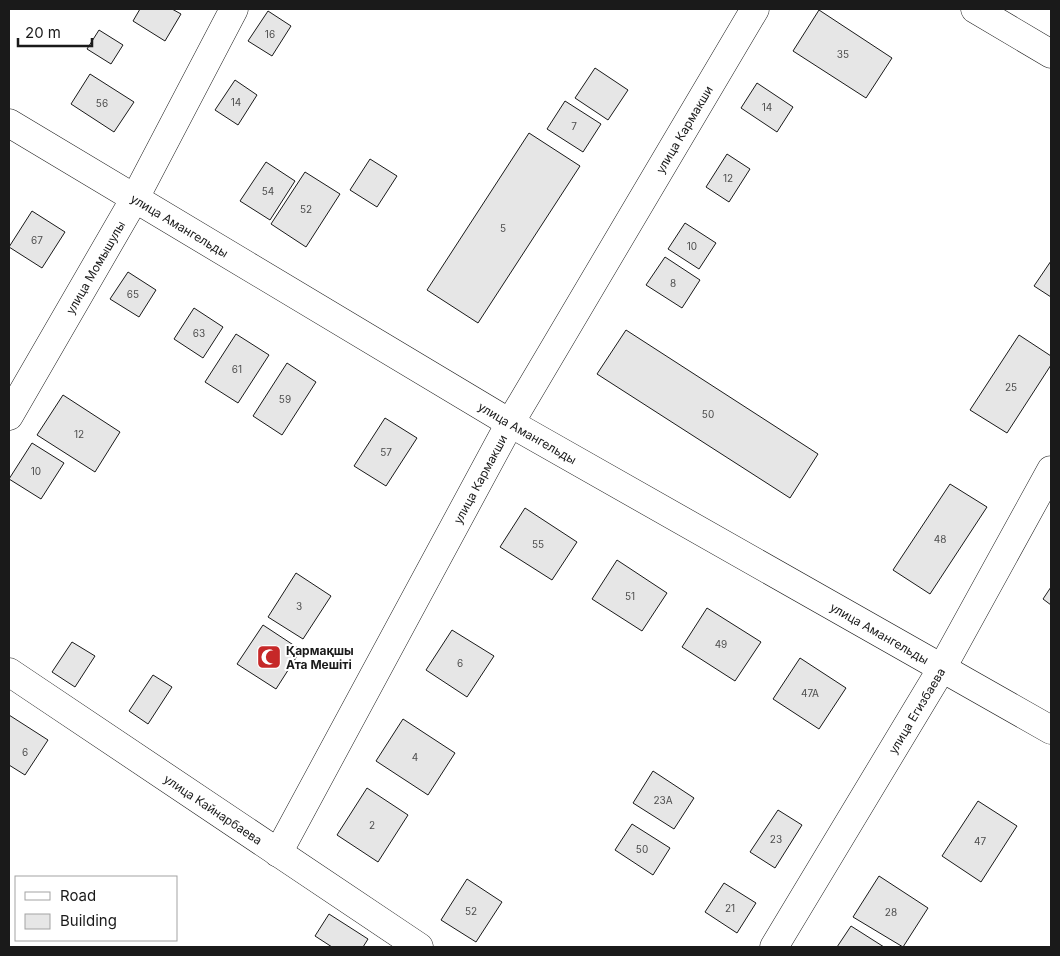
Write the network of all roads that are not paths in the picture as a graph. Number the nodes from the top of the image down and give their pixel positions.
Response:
1 (234, 9) edge
2 (755, 9) edge
3 (975, 9) edge
4 (1051, 54) edge
5 (9, 123) edge
6 (134, 198) junction
7 (9, 416) edge
8 (510, 423) junction
9 (1051, 470) edge
10 (942, 668) junction
11 (9, 672) edge
12 (1051, 730) edge
13 (278, 854) junction
14 (419, 947) edge
15 (774, 947) edge

1 - 6 street, улица Момышулы
2 - 8 street, улица Кармакши
3 - 4 street
5 - 6 street, улица Амангельды
6 - 7 street, улица Момышулы
6 - 8 street, улица Амангельды
8 - 10 street, улица Амангельды
8 - 13 street, улица Кармакши
9 - 10 street, улица Егизбаева
10 - 12 street, улица Амангельды
10 - 15 street, улица Егизбаева
11 - 13 street, улица Кайнарбаева
13 - 14 street, улица Кайнарбаева

